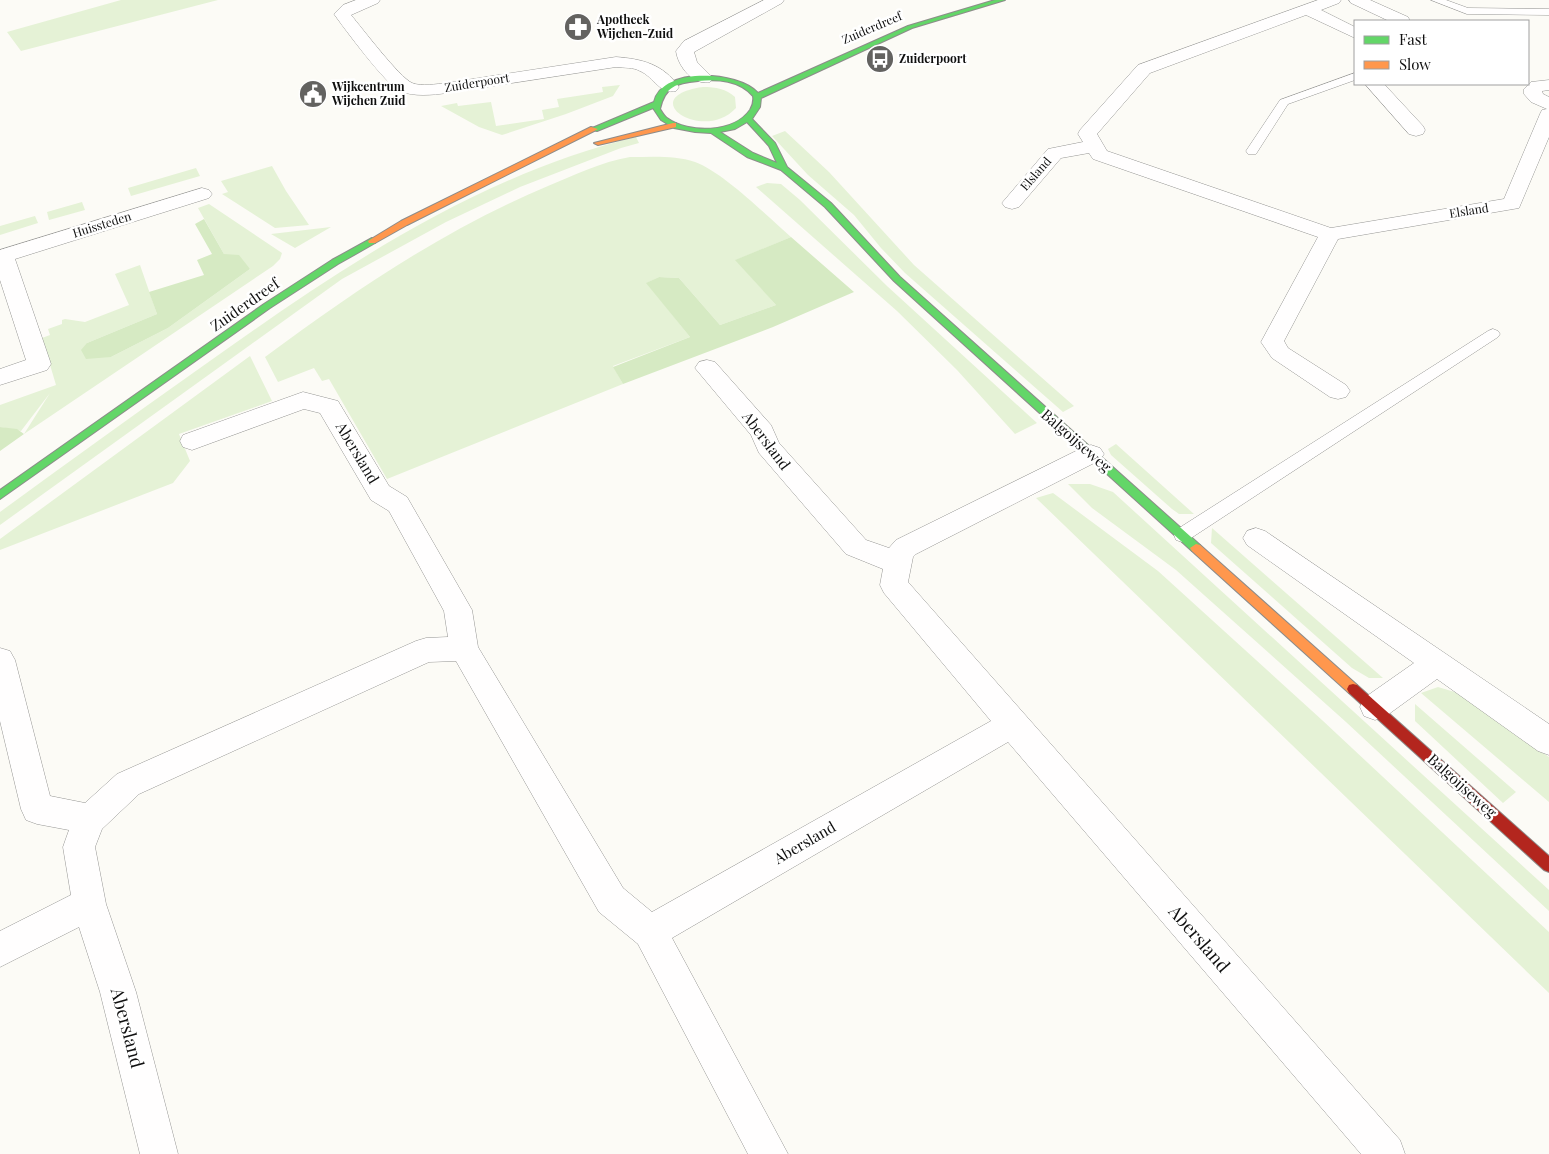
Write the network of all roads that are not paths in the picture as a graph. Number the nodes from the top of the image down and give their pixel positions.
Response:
1 (372, 0) edge
2 (776, 0) edge
3 (1002, 0) edge
4 (1333, 0) edge
5 (1357, 0) edge
6 (1436, 0) edge
7 (1308, 10) junction
8 (1549, 12) edge
9 (1400, 20) edge
10 (1354, 33) edge
11 (840, 56) junction
12 (802, 63) dead end
13 (750, 76) dead end
14 (1354, 76) edge
15 (704, 78) junction
16 (733, 81) junction
17 (1538, 84) edge
18 (1375, 85) edge
19 (670, 87) junction
20 (756, 97) junction
21 (656, 104) junction
22 (1549, 104) edge
23 (1549, 114) edge
24 (748, 119) junction
25 (674, 125) junction
26 (1416, 130) dead end
27 (714, 131) junction
28 (1094, 146) junction
29 (1252, 151) dead end
30 (522, 165) junction
31 (784, 168) junction
32 (202, 194) dead end
33 (1012, 203) dead end
34 (1330, 234) junction
35 (1, 256) edge
36 (1493, 334) dead end
37 (707, 368) dead end
38 (0, 377) edge
39 (1338, 391) dead end
40 (192, 441) dead end
41 (1091, 454) junction
42 (0, 495) edge
43 (1182, 535) junction
44 (1256, 538) dead end
45 (898, 563) junction
46 (464, 649) junction
47 (0, 660) edge
48 (1436, 664) junction
49 (1374, 707) junction
50 (1012, 724) junction
51 (1549, 741) edge
52 (90, 819) junction
53 (1549, 865) edge
54 (89, 904) junction
55 (650, 932) junction
56 (0, 950) edge
57 (160, 1154) edge
58 (769, 1154) edge
59 (1386, 1154) edge

1 - 19 street, Zuiderpoort
2 - 15 street
3 - 11 street, Zuiderdreef
4 - 7 street
5 - 9 street
6 - 8 lane
7 - 10 street
7 - 28 street
11 - 12 street, Zuiderdreef
11 - 20 street, Zuiderdreef
13 - 16 street
14 - 29 lane
15 - 16 street
15 - 19 street
16 - 20 street
17 - 22 street
18 - 26 street
19 - 21 street
20 - 24 street
21 - 25 street
21 - 30 street, Zuiderdreef
23 - 34 street, Elsland
24 - 27 street
24 - 31 street, Balgoijseweg
25 - 27 street
25 - 30 street, Zuiderdreef
27 - 31 street, Balgoijseweg
28 - 33 street, Elsland
28 - 34 street, Elsland
30 - 42 street, Zuiderdreef
31 - 41 street, Balgoijseweg
32 - 35 street, Huissteden
34 - 39 street
35 - 38 street, Huissteden
36 - 43 lane
37 - 45 street, Abersland
40 - 46 street, Abersland
41 - 43 street, Balgoijseweg
41 - 45 street
43 - 49 street, Balgoijseweg
44 - 48 street
45 - 50 street, Abersland
46 - 52 street, Abersland
46 - 55 street, Abersland
47 - 52 street
48 - 49 street
48 - 51 street
49 - 53 street, Balgoijseweg
50 - 55 street, Abersland
50 - 59 street, Abersland
52 - 54 street, Abersland
54 - 56 street
54 - 57 street, Abersland
55 - 58 street, Abersland

